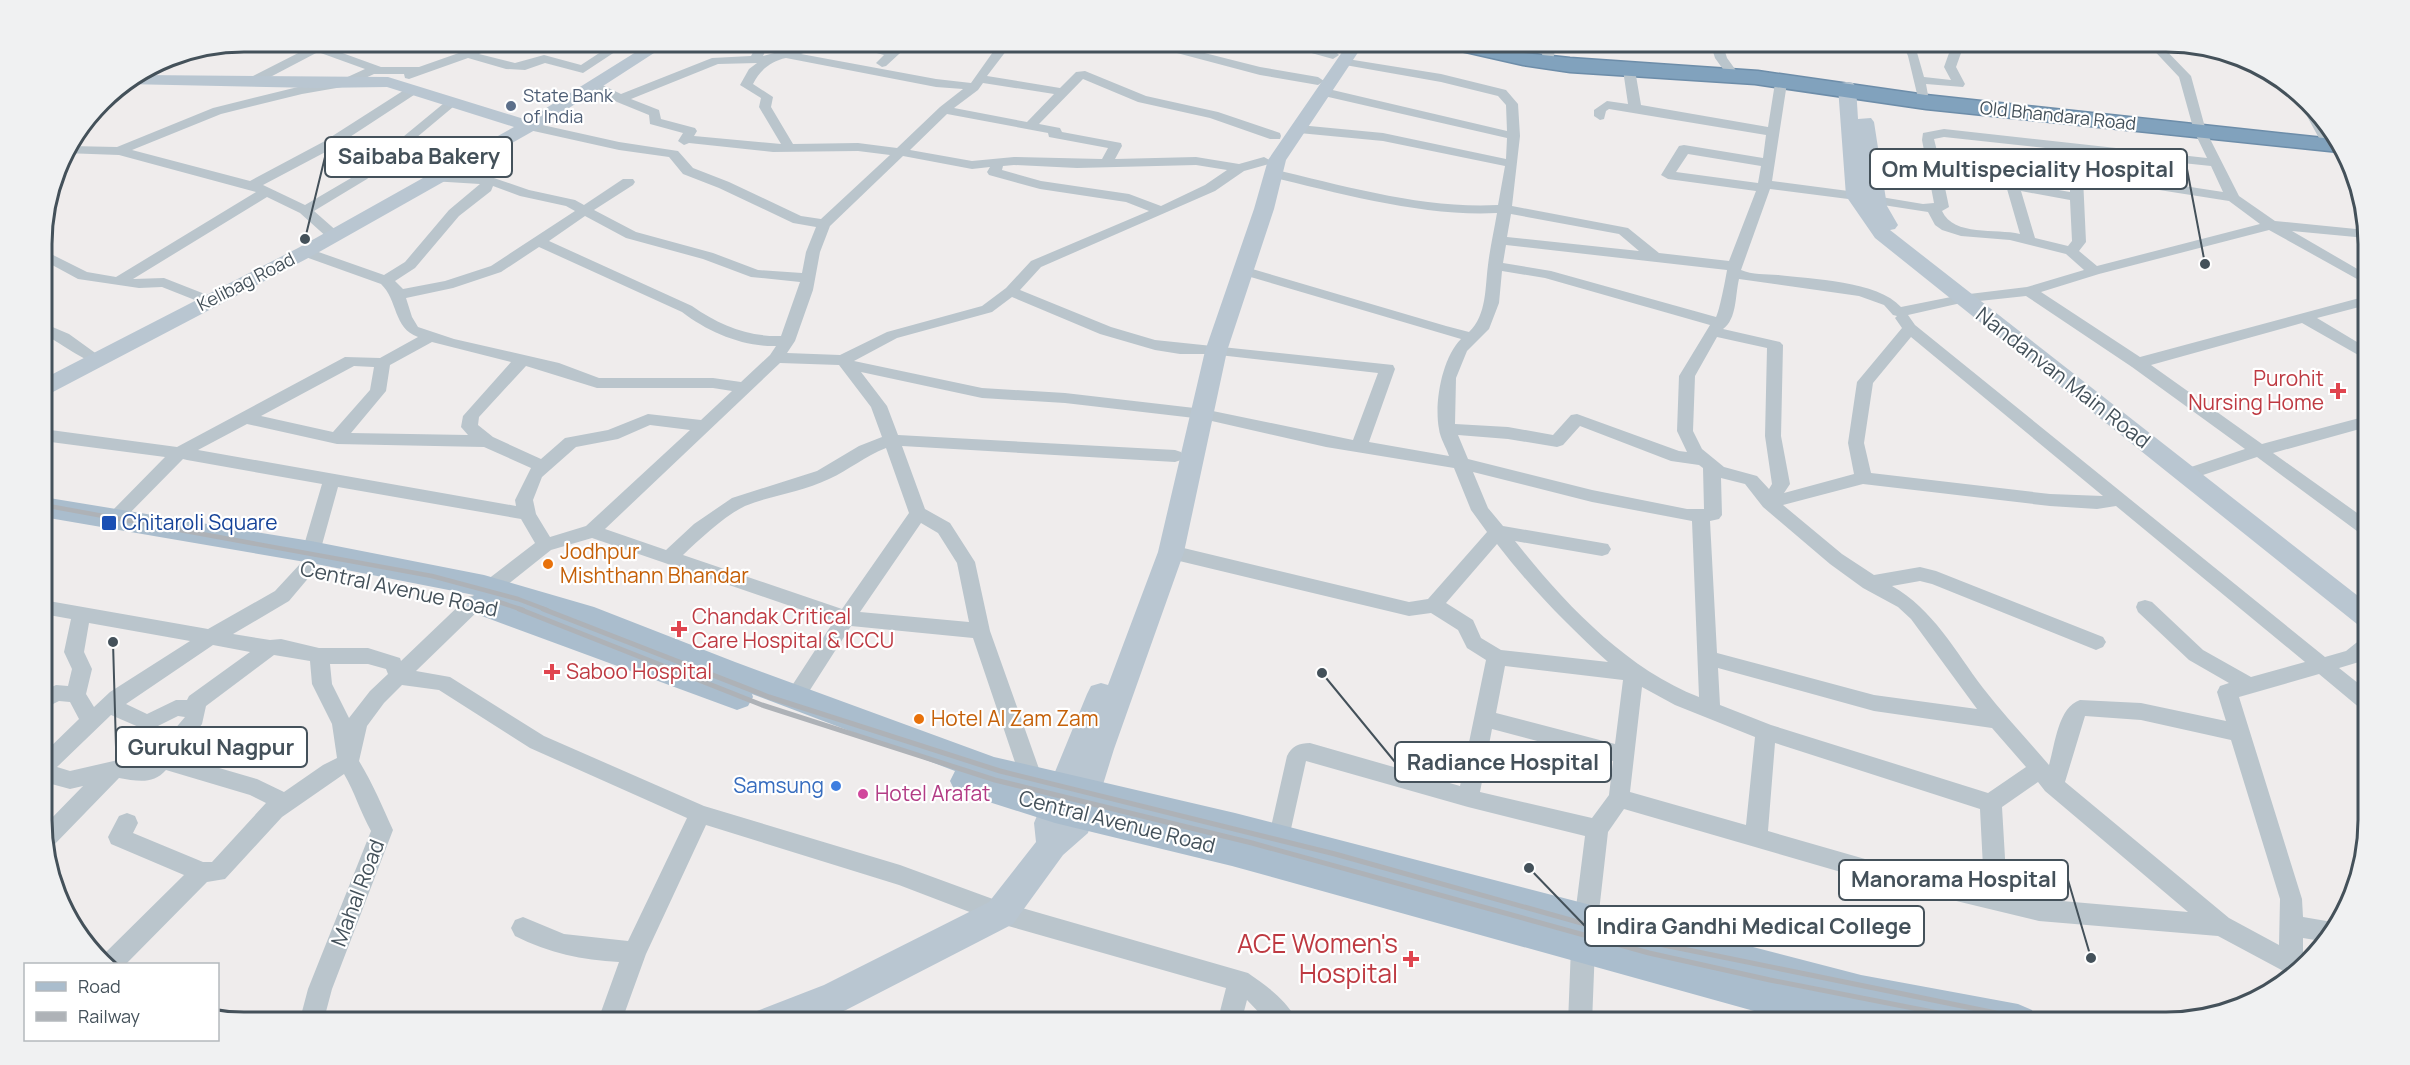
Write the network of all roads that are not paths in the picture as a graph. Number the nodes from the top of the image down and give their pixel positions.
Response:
1 (1549, 52) edge
2 (1719, 52) edge
3 (1912, 52) edge
4 (1955, 52) edge
5 (2162, 52) edge
6 (307, 53) edge
7 (329, 53) edge
8 (470, 53) edge
9 (474, 53) edge
10 (606, 53) edge
11 (647, 53) edge
12 (759, 53) edge
13 (789, 53) edge
14 (887, 53) edge
15 (997, 53) edge
16 (1188, 53) edge
17 (1339, 53) edge
18 (892, 54) joint
19 (777, 56) junction
20 (755, 60) junction
21 (1629, 70) junction
22 (871, 72) junction
23 (383, 76) junction
24 (1734, 76) junction
25 (145, 80) edge
26 (1781, 80) junction
27 (251, 82) junction
28 (344, 83) junction
29 (977, 83) junction
30 (596, 86) junction
31 (1321, 87) junction
32 (1920, 88) junction
33 (413, 90) junction
34 (1855, 90) junction
35 (1063, 92) junction
36 (621, 99) junction
37 (453, 102) junction
38 (1635, 108) junction
39 (944, 110) junction
40 (1600, 116) dead end
41 (529, 126) junction
42 (1030, 126) junction
43 (1299, 129) junction
44 (2200, 129) junction
45 (1773, 132) junction
46 (1275, 136) junction
47 (1514, 136) junction
48 (686, 139) junction
49 (2327, 142) edge
50 (788, 146) junction
51 (2058, 146) junction
52 (77, 150) edge
53 (119, 151) junction
54 (901, 152) junction
55 (673, 154) junction
56 (1931, 154) junction
57 (1979, 162) junction
58 (998, 163) junction
59 (2216, 163) junction
60 (1106, 164) junction
61 (1512, 164) junction
62 (1768, 164) junction
63 (1271, 165) junction
64 (1239, 168) junction
65 (436, 178) junction
66 (488, 180) junction
67 (628, 182) dead end
68 (2076, 184) junction
69 (252, 186) junction
70 (1764, 186) junction
71 (2013, 186) junction
72 (267, 191) junction
73 (1865, 198) junction
74 (2234, 198) junction
75 (1504, 209) junction
76 (1934, 209) junction
77 (305, 210) junction
78 (584, 211) junction
79 (1161, 211) junction
80 (825, 224) junction
81 (2271, 225) junction
82 (2357, 233) edge
83 (334, 236) junction
84 (1500, 240) junction
85 (2029, 240) junction
86 (538, 241) junction
87 (2072, 251) junction
88 (305, 252) junction
89 (1655, 257) junction
90 (53, 260) edge
91 (1495, 266) junction
92 (1734, 269) junction
93 (1242, 270) junction
94 (2094, 271) junction
95 (2358, 275) edge
96 (809, 278) junction
97 (386, 281) junction
98 (118, 282) junction
99 (1011, 291) junction
100 (2029, 291) junction
101 (398, 295) junction
102 (1967, 299) junction
103 (210, 301) junction
104 (2358, 302) edge
105 (1898, 312) junction
106 (2304, 317) junction
107 (1717, 327) junction
108 (1910, 328) junction
109 (53, 332) edge
110 (431, 336) junction
111 (1472, 337) junction
112 (787, 341) junction
113 (2358, 350) edge
114 (1211, 351) junction
115 (776, 358) junction
116 (97, 360) junction
117 (522, 360) junction
118 (845, 362) junction
119 (383, 363) junction
120 (2138, 363) junction
121 (53, 383) edge
122 (745, 388) junction
123 (1195, 413) junction
124 (245, 418) junction
125 (2358, 423) edge
126 (704, 426) junction
127 (1447, 429) junction
128 (53, 436) edge
129 (337, 438) junction
130 (890, 440) junction
131 (487, 441) junction
132 (1359, 447) junction
133 (2258, 451) junction
134 (179, 453) junction
135 (1175, 456) junction
136 (1459, 463) junction
137 (1707, 463) junction
138 (543, 467) junction
139 (2197, 471) junction
140 (1863, 478) junction
141 (331, 481) junction
142 (2119, 499) junction
143 (1769, 503) junction
144 (53, 509) edge
145 (918, 513) junction
146 (527, 514) junction
147 (1701, 515) junction
148 (115, 519) junction
149 (2358, 522) edge
150 (53, 525) edge
151 (592, 531) junction
152 (1497, 532) junction
153 (544, 545) junction
154 (1602, 549) dead end
155 (1171, 552) junction
156 (670, 557) junction
157 (309, 560) junction
158 (1870, 583) junction
159 (2358, 594) edge
160 (483, 595) junction
161 (1434, 605) junction
162 (2145, 607) dead end
163 (52, 609) edge
164 (2358, 609) edge
165 (81, 615) junction
166 (846, 618) junction
167 (980, 631) junction
168 (211, 637) junction
169 (2096, 642) dead end
170 (270, 648) junction
171 (2358, 652) edge
172 (319, 656) junction
173 (1497, 657) junction
174 (1708, 658) junction
175 (2321, 666) junction
176 (1634, 673) junction
177 (399, 677) junction
178 (2250, 686) junction
179 (76, 694) junction
180 (2358, 695) edge
181 (52, 696) edge
182 (794, 698) junction
183 (117, 699) junction
184 (1108, 700) junction
185 (195, 709) junction
186 (1710, 710) junction
187 (1485, 719) junction
188 (1998, 720) junction
189 (91, 721) junction
190 (1766, 732) junction
191 (2240, 734) junction
192 (1624, 755) junction
193 (164, 758) junction
194 (52, 759) edge
195 (348, 762) junction
196 (2040, 769) junction
197 (113, 770) junction
198 (52, 775) edge
199 (1032, 780) junction
200 (2053, 785) junction
201 (1468, 798) junction
202 (1619, 798) junction
203 (288, 801) junction
204 (1072, 801) junction
205 (1991, 803) junction
206 (700, 814) junction
207 (127, 823) dead end
208 (1597, 829) junction
209 (53, 831) edge
210 (1756, 837) junction
211 (1278, 840) junction
212 (202, 872) junction
213 (1996, 900) junction
214 (1001, 913) junction
215 (2221, 926) junction
216 (2291, 926) junction
217 (523, 928) dead end
218 (2322, 930) edge
219 (1584, 934) junction
220 (634, 952) junction
221 (114, 960) edge
222 (2294, 963) edge
223 (2290, 966) edge
224 (1240, 981) junction
225 (314, 1012) edge
226 (613, 1012) edge
227 (803, 1012) edge
228 (1232, 1012) edge
229 (1279, 1012) edge
230 (1580, 1012) edge
231 (1856, 1012) edge
232 (1960, 1012) edge

1 - 21 highway
2 - 24 street
3 - 32 street
4 - 32 street
5 - 44 street
6 - 27 street
7 - 23 street
8 - 23 street
9 - 10 street
11 - 30 main road, Kelibag Road
12 - 20 street
13 - 19 street
14 - 18 street
15 - 29 street
16 - 31 street
17 - 31 main road
17 - 47 street
18 - 22 street
19 - 20 street
19 - 22 street
19 - 50 street
20 - 36 street
21 - 24 highway
21 - 38 street
22 - 29 street
23 - 28 main road
23 - 33 main road
24 - 26 highway, Old Bhandara Road
25 - 27 main road
26 - 34 highway, Old Bhandara Road
26 - 45 street
27 - 28 main road
28 - 53 street
29 - 35 street
29 - 39 street
30 - 36 street
30 - 41 main road, Kelibag Road
31 - 43 main road
31 - 46 main road
31 - 47 street
32 - 34 highway
32 - 44 highway
33 - 37 main road
33 - 69 street
34 - 44 highway, Old Bhandara Road
34 - 73 main road, Nandanvan Main Road
35 - 42 street
35 - 46 street
36 - 48 street
37 - 41 main road
37 - 77 street
38 - 40 street
38 - 45 street
39 - 42 street
39 - 54 street
41 - 55 street
41 - 65 main road, Kelibag Road
42 - 60 street
43 - 61 street
43 - 63 main road
44 - 49 highway, Old Bhandara Road
44 - 59 street
45 - 62 street
46 - 63 main road
47 - 61 street
48 - 50 street
48 - 55 street
50 - 54 street
51 - 56 street
51 - 59 street
51 - 68 street
52 - 53 street
53 - 69 street
54 - 58 street
54 - 80 street
55 - 80 street
56 - 57 street
56 - 76 street
57 - 68 street
57 - 71 street
58 - 60 street
58 - 79 street
59 - 74 street
60 - 64 street
61 - 75 street
62 - 70 street
62 - 70 street
63 - 64 street
63 - 75 street
63 - 93 main road
63 - 114 main road
64 - 79 street
65 - 66 street
65 - 83 main road, Kelibag Road
66 - 78 street
66 - 97 street
67 - 78 street
68 - 71 street
68 - 74 street
68 - 87 street
69 - 72 street
70 - 73 street
70 - 92 street
71 - 85 street
72 - 77 street
72 - 98 street
73 - 76 street
73 - 102 main road, Nandanvan Main Road
74 - 81 street
75 - 84 street
75 - 89 street
76 - 85 street
77 - 83 street
78 - 86 street
78 - 96 street
79 - 99 street
80 - 96 street
81 - 82 street
81 - 94 street
81 - 95 street
83 - 88 main road, Kelibag Road
84 - 89 street
84 - 91 street
85 - 87 street
86 - 101 street
86 - 112 street
87 - 94 street
88 - 97 street
88 - 103 main road, Kelibag Road
89 - 92 street
90 - 98 street
91 - 107 street
91 - 111 street
92 - 105 street
92 - 107 street
93 - 111 street
93 - 114 main road
94 - 100 street
96 - 112 street
97 - 101 street
98 - 103 street
99 - 114 street
99 - 118 street
100 - 102 street
100 - 120 street
101 - 110 street
102 - 105 street
102 - 139 main road
102 - 164 main road, Nandanvan Main Road
103 - 116 main road, Kelibag Road
104 - 106 street
105 - 108 street
106 - 113 street
106 - 120 street
107 - 137 street
107 - 143 street
108 - 140 street
108 - 142 street
109 - 116 street
110 - 117 street
110 - 119 street
111 - 127 street
112 - 115 street
114 - 123 main road
114 - 132 street
115 - 118 street
115 - 122 street
116 - 121 main road, Kelibag Road
117 - 122 street
117 - 131 street
118 - 123 street
118 - 130 street
119 - 124 street
119 - 129 street
120 - 133 street
122 - 126 street
123 - 132 street
123 - 135 main road
123 - 155 main road
124 - 129 street
124 - 134 street
125 - 133 street
126 - 138 street
126 - 151 street
127 - 136 street
127 - 137 street
128 - 134 street
129 - 131 street
130 - 135 street
130 - 145 street
130 - 156 street
131 - 138 street
132 - 136 street
133 - 139 street
133 - 149 street
134 - 141 street
134 - 148 street
135 - 184 main road
136 - 147 street
136 - 152 street
137 - 143 street
137 - 147 street
138 - 146 street
139 - 159 main road
140 - 142 street
140 - 143 street
141 - 146 street
141 - 157 street
142 - 175 street
143 - 158 street
144 - 148 main road
145 - 166 street
145 - 167 street
146 - 153 street
147 - 174 street
148 - 157 main road
150 - 157 main road, Central Avenue Road
151 - 153 street
151 - 156 street
152 - 154 street
152 - 161 street
152 - 176 street
153 - 160 street
155 - 161 street
155 - 184 main road
156 - 166 street
157 - 160 main road, Central Avenue Road
157 - 168 street
158 - 169 street
158 - 188 street
160 - 177 street
160 - 182 main road
160 - 204 main road, Central Avenue Road
161 - 173 street
162 - 178 street
163 - 165 street
165 - 168 street
165 - 179 street
166 - 167 street
166 - 182 street
167 - 199 street
168 - 170 street
168 - 183 street
170 - 172 street
170 - 185 street
171 - 175 street
172 - 177 street
172 - 195 street
173 - 176 street
173 - 187 street
174 - 186 street
174 - 188 street
175 - 178 street
175 - 180 street
176 - 186 street
176 - 192 street
177 - 195 street
177 - 206 street
178 - 191 street
179 - 181 street
179 - 189 street
182 - 199 main road
183 - 185 street
183 - 189 street
184 - 204 main road
185 - 193 street
186 - 190 street
187 - 192 street
187 - 201 street
188 - 196 street
189 - 194 street
190 - 205 street
190 - 210 street
191 - 200 street
191 - 216 street
192 - 202 street
193 - 197 street
193 - 203 street
195 - 203 street
195 - 225 street, Mahal Road
196 - 200 street
196 - 205 street
197 - 198 street
197 - 209 street
199 - 204 main road
200 - 215 street
201 - 208 street
201 - 211 street
202 - 208 street
202 - 210 street
203 - 212 street
204 - 211 main road
204 - 214 main road
204 - 219 main road, Central Avenue Road
205 - 213 street
206 - 214 street
206 - 220 street
207 - 212 street
208 - 219 street
210 - 213 street
211 - 219 main road
212 - 221 street
213 - 215 street
214 - 224 street
214 - 227 main road
215 - 223 street
216 - 218 street
216 - 222 street
217 - 220 street
219 - 230 street
219 - 231 main road, Central Avenue Road
219 - 232 main road
220 - 226 street
224 - 228 street
224 - 229 street

